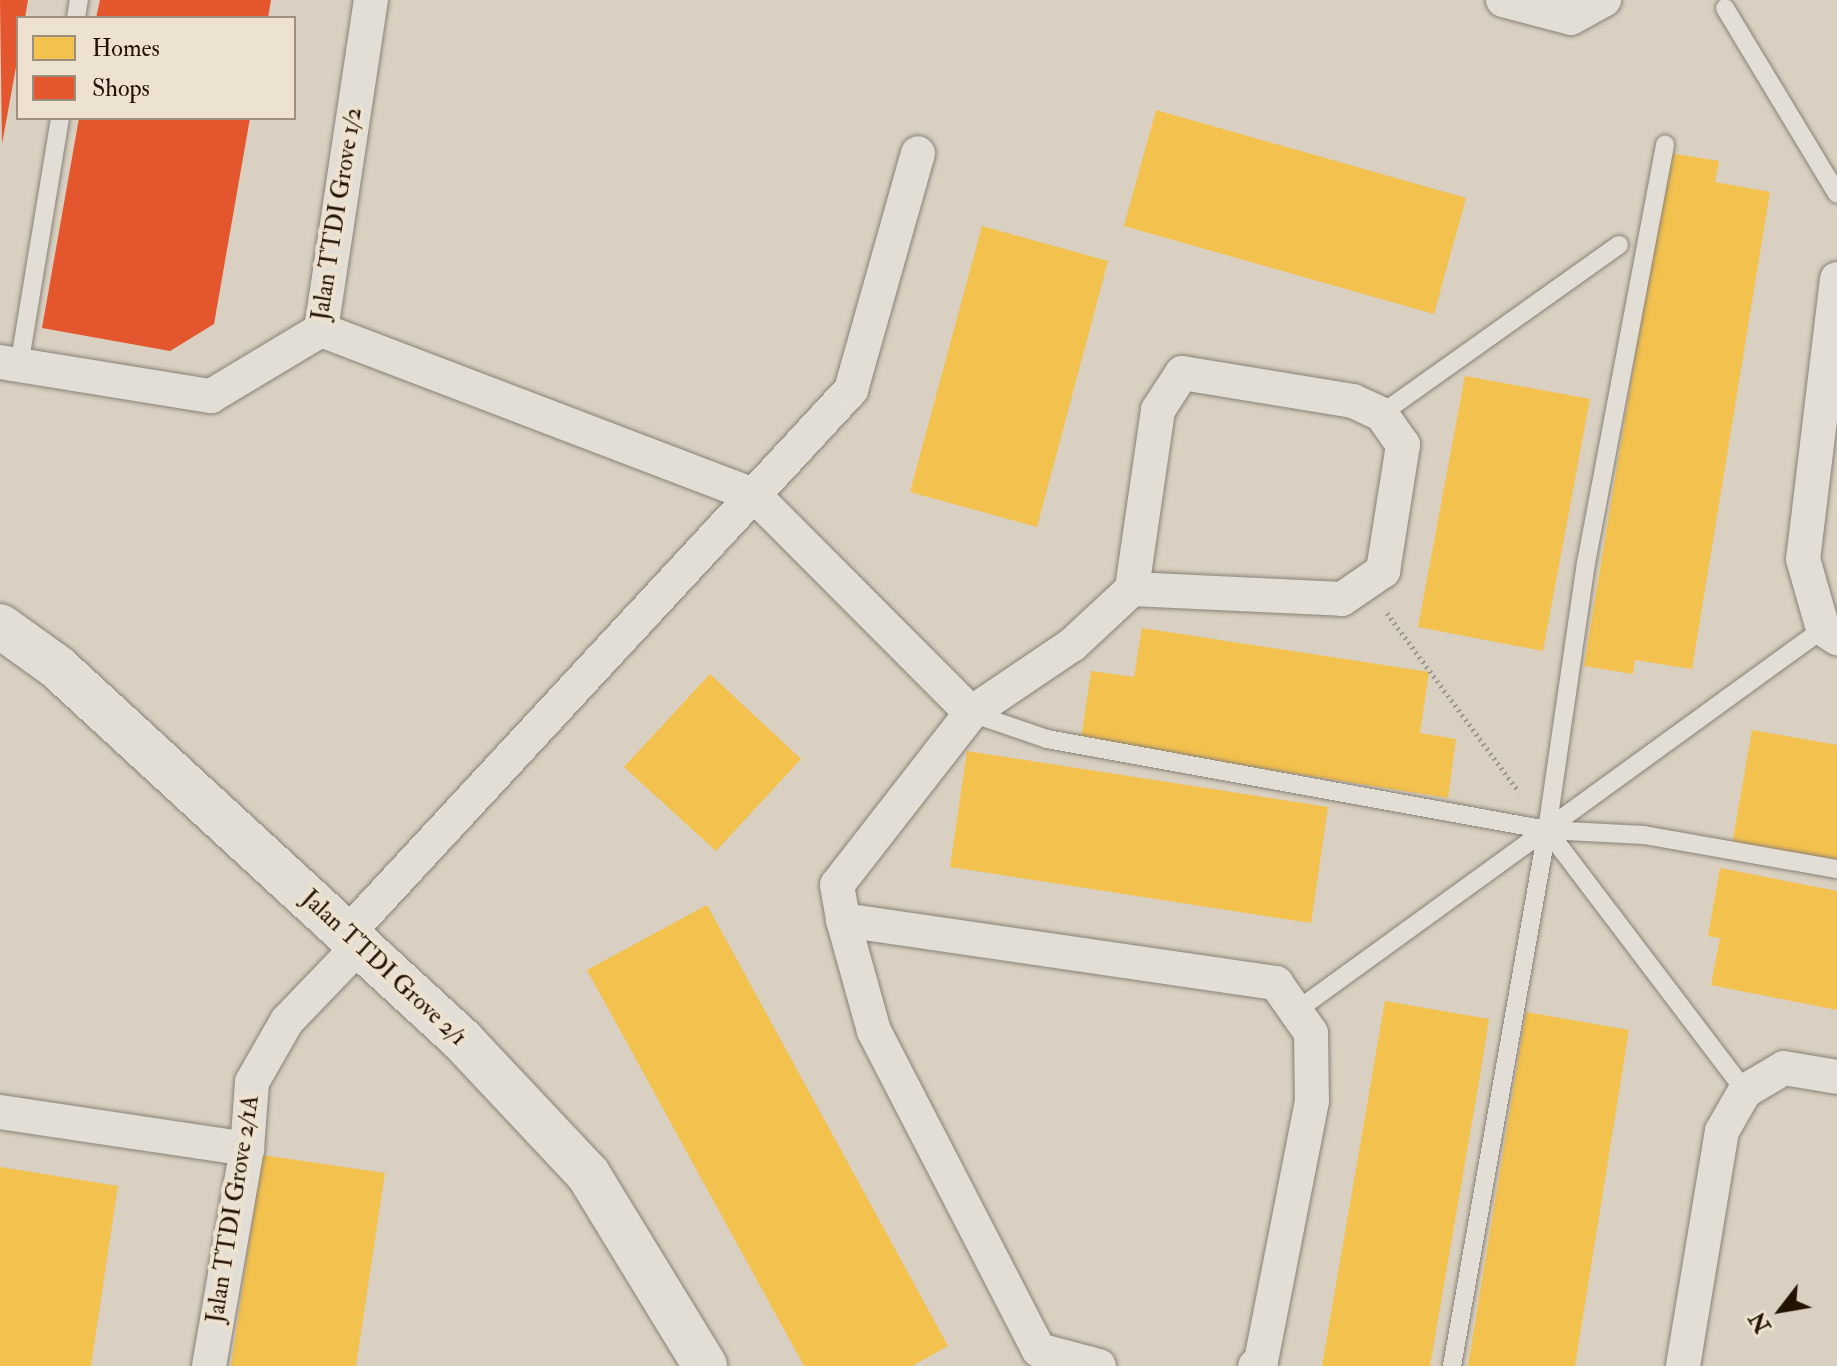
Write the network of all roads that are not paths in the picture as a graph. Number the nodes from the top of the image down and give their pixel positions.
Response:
1 (371, 0) edge
2 (1503, 0) edge
3 (1604, 0) edge
4 (1725, 8) dead end
5 (60, 120) edge
6 (1665, 144) dead end
7 (918, 153) dead end
8 (1837, 194) edge
9 (1619, 245) dead end
10 (1837, 279) edge
11 (321, 330) junction
12 (9, 364) edge
13 (1367, 408) junction
14 (755, 496) junction
15 (1132, 589) junction
16 (0, 626) edge
17 (1830, 634) edge
18 (971, 713) junction
19 (1547, 830) junction
20 (1837, 869) edge
21 (843, 920) junction
22 (353, 940) junction
23 (1296, 1011) junction
24 (1837, 1077) edge
25 (1745, 1091) junction
26 (0, 1112) edge
27 (247, 1149) junction
28 (209, 1366) edge
29 (705, 1366) edge
30 (1099, 1366) edge
31 (1255, 1366) edge
32 (1452, 1366) edge
33 (1683, 1366) edge

1 - 11 street, Jalan TTDI Grove 1/2
2 - 3 street
4 - 8 lane
5 - 12 lane
6 - 19 lane
7 - 14 street, Jalan TTDI Grove 2/1A
9 - 13 lane
10 - 17 street
11 - 12 street, Jalan TTDI Grove 1/2
11 - 14 street
13 - 15 street
13 - 15 street
14 - 18 street
14 - 22 street, Jalan TTDI Grove 2/1A
15 - 18 street
16 - 22 street, Jalan TTDI Grove 2/1
17 - 19 lane
18 - 19 lane
18 - 21 street
19 - 20 lane
19 - 23 lane
19 - 25 lane
19 - 32 lane
21 - 23 street
21 - 30 street
22 - 27 street, Jalan TTDI Grove 2/1A
22 - 29 street, Jalan TTDI Grove 2/1
23 - 31 street
24 - 25 street
25 - 33 street
26 - 27 street
27 - 28 street, Jalan TTDI Grove 2/1A

